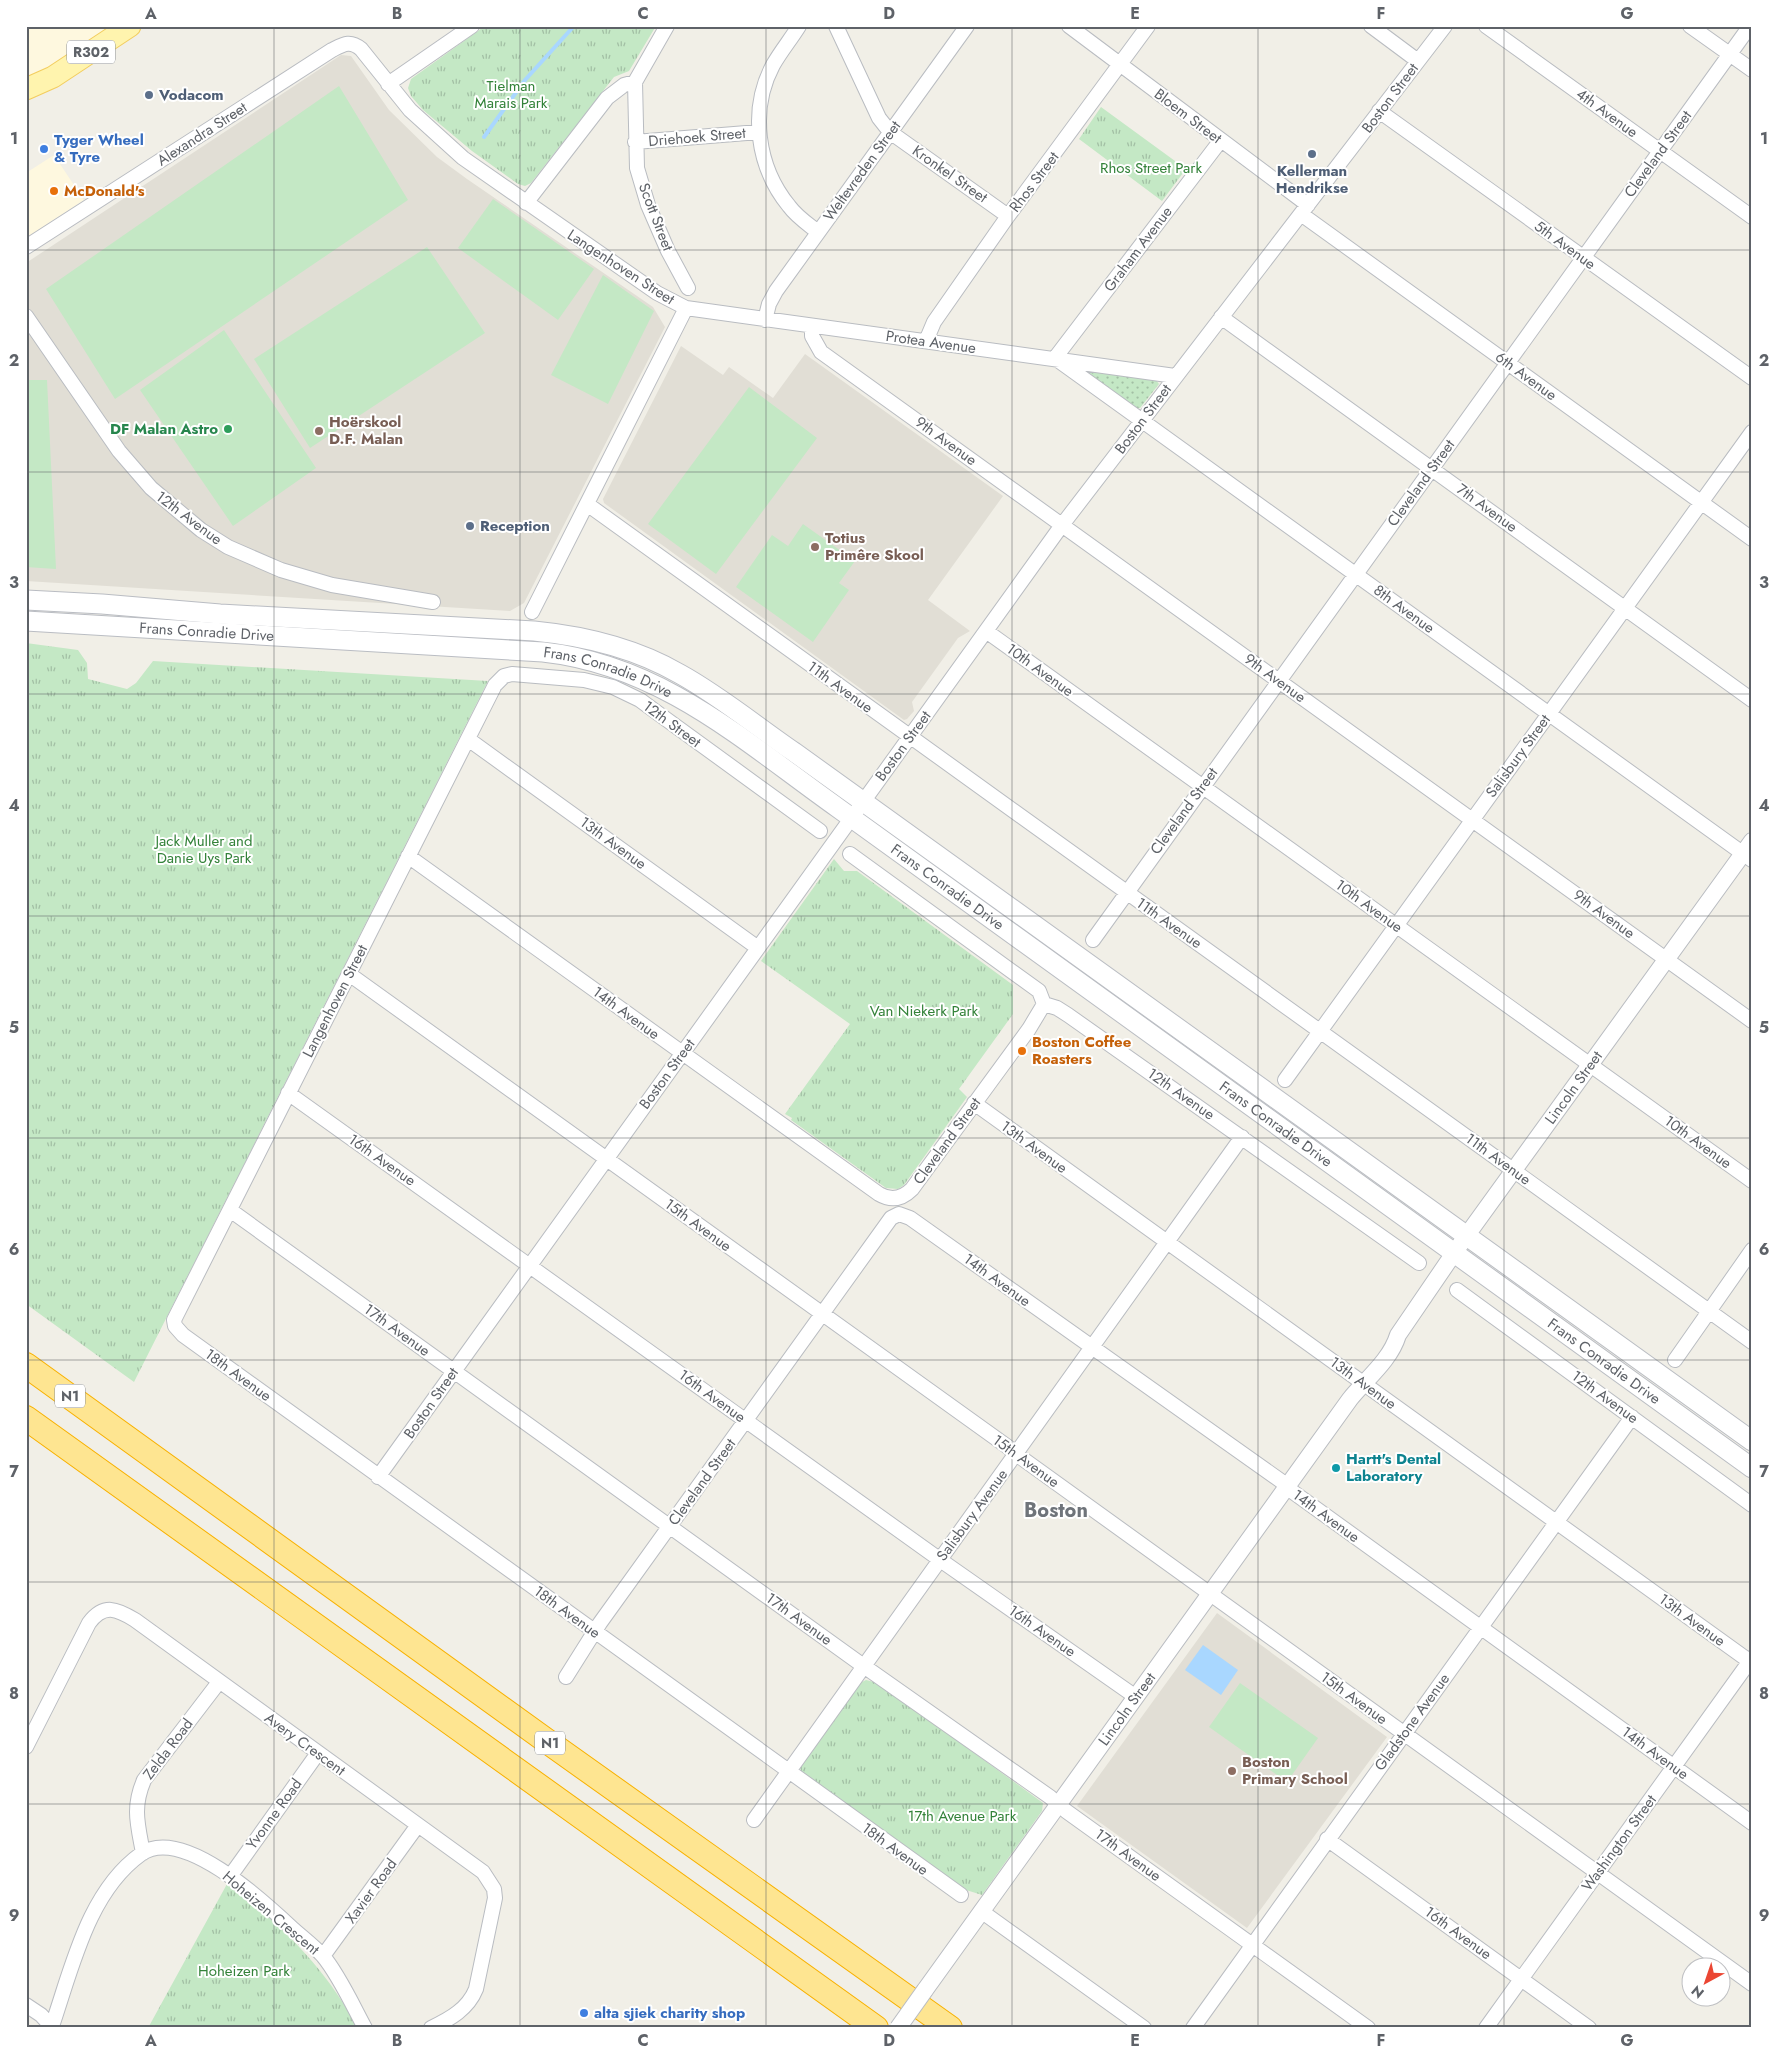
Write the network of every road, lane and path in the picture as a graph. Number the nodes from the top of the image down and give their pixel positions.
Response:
1 (130, 26) edge
2 (472, 26) edge
3 (667, 26) edge
4 (799, 26) edge
5 (836, 26) edge
6 (967, 26) edge
7 (1069, 26) edge
8 (1148, 26) edge
9 (1371, 26) edge
10 (1445, 26) edge
11 (1486, 26) edge
12 (1690, 26) edge
13 (1750, 26) edge
14 (354, 44) joint
15 (1730, 55) junction
16 (1418, 61) junction
17 (1120, 64) junction
18 (1752, 70) edge
19 (53, 77) junction
20 (635, 82) junction
21 (388, 84) junction
22 (26, 89) edge
23 (26, 103) edge
24 (1379, 111) junction
25 (759, 132) junction
26 (890, 132) junction
27 (1220, 140) junction
28 (635, 142) junction
29 (1661, 152) junction
30 (526, 203) junction
31 (1304, 209) junction
32 (1008, 216) junction
33 (1752, 217) edge
34 (818, 232) junction
35 (26, 247) edge
36 (1583, 258) junction
37 (688, 288) dead end
38 (686, 308) junction
39 (26, 316) edge
40 (1221, 317) junction
41 (765, 320) junction
42 (812, 326) junction
43 (926, 341) junction
44 (1056, 358) junction
45 (1507, 362) junction
46 (1176, 376) junction
47 (1752, 378) edge
48 (1142, 420) junction
49 (1752, 432) edge
50 (1431, 468) junction
51 (1701, 502) junction
52 (586, 504) junction
53 (1062, 525) junction
54 (1752, 539) edge
55 (1355, 574) junction
56 (26, 600) edge
57 (433, 602) dead end
58 (1625, 608) junction
59 (532, 612) dead end
60 (26, 621) edge
61 (986, 631) junction
62 (502, 678) joint
63 (1279, 681) junction
64 (1752, 700) edge
65 (1549, 714) junction
66 (910, 737) junction
67 (468, 739) junction
68 (1202, 786) junction
69 (863, 802) junction
70 (851, 818) junction
71 (1473, 819) junction
72 (820, 831) dead end
73 (1749, 852) edge
74 (850, 854) dead end
75 (408, 856) junction
76 (1126, 892) junction
77 (1396, 926) junction
78 (1093, 940) dead end
79 (758, 948) junction
80 (1666, 960) junction
81 (349, 974) junction
82 (1044, 1004) junction
83 (1752, 1021) edge
84 (1321, 1031) junction
85 (682, 1054) junction
86 (1590, 1065) junction
87 (1285, 1080) dead end
88 (288, 1093) junction
89 (974, 1103) junction
90 (1242, 1137) junction
91 (606, 1159) junction
92 (1514, 1170) junction
93 (1752, 1181) edge
94 (896, 1198) joint
95 (230, 1210) junction
96 (899, 1214) joint
97 (1467, 1236) junction
98 (1168, 1242) junction
99 (1752, 1250) edge
100 (1454, 1253) junction
101 (1419, 1263) dead end
102 (529, 1265) junction
103 (1457, 1290) dead end
104 (1708, 1311) junction
105 (823, 1314) junction
106 (175, 1326) joint
107 (1752, 1342) edge
108 (1092, 1348) junction
109 (1675, 1360) dead end
110 (26, 1365) edge
111 (453, 1371) junction
112 (1360, 1385) junction
113 (1632, 1417) junction
114 (26, 1418) edge
115 (746, 1420) junction
116 (1752, 1441) edge
117 (1016, 1454) junction
118 (1752, 1468) edge
119 (378, 1477) junction
120 (1286, 1488) junction
121 (1752, 1505) edge
122 (1557, 1523) junction
123 (670, 1526) junction
124 (940, 1560) junction
125 (1210, 1594) junction
126 (1481, 1628) junction
127 (595, 1632) junction
128 (1751, 1661) edge
129 (863, 1665) junction
130 (566, 1677) dead end
131 (219, 1682) junction
132 (1136, 1697) junction
133 (1404, 1734) junction
134 (26, 1748) edge
135 (318, 1753) junction
136 (1674, 1767) junction
137 (788, 1771) junction
138 (1058, 1804) junction
139 (754, 1820) dead end
140 (1752, 1823) edge
141 (418, 1825) junction
142 (1327, 1839) junction
143 (142, 1853) junction
144 (1597, 1873) junction
145 (231, 1875) junction
146 (961, 1895) dead end
147 (981, 1911) junction
148 (1252, 1944) junction
149 (323, 1956) junction
150 (1522, 1979) junction
151 (1752, 1984) edge
152 (26, 2005) edge
153 (52, 2027) edge
154 (366, 2028) edge
155 (432, 2028) edge
156 (876, 2028) edge
157 (898, 2028) edge
158 (950, 2028) edge
159 (1144, 2028) edge
160 (1193, 2028) edge
161 (1368, 2028) edge
162 (1486, 2028) edge
163 (1589, 2028) edge

1 - 19 main road, R302
2 - 21 street
3 - 20 street, Scott Street
4 - 25 street
5 - 26 street, Kronkel Street
6 - 26 street, Weltevreden Street
7 - 17 street, Bloem Street
8 - 17 street, Rhos Street
9 - 16 street
10 - 16 street, Boston Street
11 - 29 street, 4th Avenue
12 - 15 street
13 - 15 street, Cleveland Street
14 - 21 street, Langenhoven Street
14 - 35 street, Alexandra Street
15 - 18 street
15 - 29 street, Cleveland Street
16 - 24 street, Boston Street
17 - 27 street, Bloem Street
17 - 32 street, Rhos Street
19 - 22 main road, R302
19 - 23 main road, R302
20 - 28 street, Scott Street
20 - 30 street
21 - 30 street, Langenhoven Street
24 - 31 street, Boston Street
24 - 36 street, 5th Avenue
25 - 28 street, Driehoek Street
25 - 34 street
26 - 32 street, Kronkel Street
26 - 34 street, Weltevreden Street
27 - 31 street, Bloem Street
27 - 44 street, Graham Avenue
28 - 37 street, Scott Street
29 - 33 street, 4th Avenue
29 - 36 street, Cleveland Street
30 - 38 street, Langenhoven Street
31 - 40 street, Boston Street
31 - 45 street, 6th Avenue
32 - 43 street, Rhos Street
34 - 41 street, Weltevreden Street
36 - 45 street, Cleveland Street
36 - 47 street, 5th Avenue
38 - 41 street, Protea Avenue
38 - 52 street, Langenhoven Street
39 - 57 street, 12th Avenue
40 - 46 street, Boston Street
40 - 50 street, 7th Avenue
41 - 42 street, Protea Avenue
42 - 43 street, Protea Avenue
42 - 53 street, 9th Avenue
43 - 44 street, Protea Avenue
44 - 46 street, Protea Avenue
44 - 48 street, 8th Avenue
45 - 50 street, Cleveland Street
45 - 51 street, 6th Avenue
46 - 48 street, Boston Street
48 - 53 street, Boston Street
48 - 55 street, 8th Avenue
49 - 51 street, Salisbury Street
50 - 55 street, Cleveland Street
50 - 58 street, 7th Avenue
51 - 54 street, 6th Avenue
51 - 58 street, Salisbury Street
52 - 59 street, Langenhoven Street
52 - 66 street, 11th Avenue
53 - 61 street, Boston Street
53 - 63 street, 9th Avenue
55 - 63 street, Cleveland Street
55 - 65 street, 8th Avenue
56 - 69 main road, Frans Conradie Drive
58 - 64 street, 7th Avenue
58 - 65 street, Salisbury Street
60 - 70 main road, Frans Conradie Drive
61 - 66 street, Boston Street
61 - 68 street, 10th Avenue
62 - 67 street, Langenhoven Street
62 - 72 street, 12th Street
63 - 68 street, Cleveland Street
63 - 71 street, 9th Avenue
65 - 71 street, Salisbury Street
65 - 73 street, 8th Avenue
66 - 69 street, Boston Street
66 - 76 street, 11th Avenue
67 - 75 street, Langenhoven Street
67 - 79 street, 13th Avenue
68 - 76 street, Cleveland Street
68 - 77 street, 10th Avenue
69 - 70 street, Boston Street
69 - 97 main road, Frans Conradie Drive
70 - 79 street, Boston Street
70 - 100 main road, Frans Conradie Drive
71 - 77 street, Salisbury Street
71 - 80 street, 9th Avenue
73 - 80 street, Lincoln Street
74 - 82 street
75 - 81 street, Langenhoven Street
75 - 85 street, 14th Avenue
76 - 78 street, Cleveland Street
76 - 84 street, 11th Avenue
77 - 84 street, Salisbury Street
77 - 86 street, 10th Avenue
79 - 85 street, Boston Street
80 - 83 street, 9th Avenue
80 - 86 street, Lincoln Street
81 - 88 street, Langenhoven Street
81 - 91 street, 15th Avenue
82 - 89 street, Cleveland Street
82 - 90 street, 12th Avenue
84 - 87 street, Salisbury Street
84 - 92 street, 11th Avenue
85 - 91 street, Boston Street
85 - 94 street, 14th Avenue
86 - 92 street, Lincoln Street
86 - 93 street, 10th Avenue
88 - 95 street, Langenhoven Street
88 - 102 street, 16th Avenue
89 - 94 street, Cleveland Street
89 - 98 street, 13th Avenue
90 - 98 street, Salisbury Avenue
90 - 101 street, 12th Avenue
91 - 102 street, Boston Street
91 - 105 street, 15th Avenue
92 - 97 street, Lincoln Street
92 - 104 street, 11th Avenue
95 - 106 street, Langenhoven Street
95 - 111 street, 17th Avenue
96 - 105 street, Cleveland Street
96 - 108 street, 14th Avenue
97 - 100 street, Lincoln Street
97 - 116 main road, Frans Conradie Drive
98 - 108 street, Salisbury Avenue
98 - 112 street, 13th Avenue
99 - 104 street
100 - 112 street, Lincoln Street
100 - 118 main road, Frans Conradie Drive
102 - 111 street, Boston Street
102 - 115 street, 16th Avenue
103 - 113 street, 12th Avenue
104 - 107 street, 11th Avenue
104 - 109 street
105 - 115 street, Cleveland Street
105 - 117 street, 15th Avenue
106 - 119 street, 18th Avenue
108 - 117 street, Salisbury Avenue
108 - 120 street, 14th Avenue
110 - 158 highway, N1
111 - 119 street, Boston Street
111 - 123 street, 17th Avenue
112 - 120 street, Lincoln Street
112 - 122 street, 13th Avenue
113 - 121 street, 12th Avenue
113 - 122 street, Gladstone Avenue
114 - 156 highway
115 - 123 street, Cleveland Street
115 - 124 street, 16th Avenue
117 - 124 street, Salisbury Avenue
117 - 125 street, 15th Avenue
119 - 127 street, 18th Avenue
120 - 125 street, Lincoln Street
120 - 126 street, 14th Avenue
122 - 126 street, Gladstone Avenue
122 - 128 street, 13th Avenue
123 - 127 street, Cleveland Street
123 - 129 street, 17th Avenue
124 - 129 street, Salisbury Avenue
124 - 132 street, 16th Avenue
125 - 132 street, Lincoln Street
125 - 133 street, 15th Avenue
126 - 133 street, Gladstone Avenue
126 - 136 street, 14th Avenue
127 - 130 street, Cleveland Street
127 - 137 street, 18th Avenue
128 - 136 street, Washington Street
129 - 137 street, Salisbury Avenue
129 - 138 street, 17th Avenue
131 - 134 street, Avery Crescent
131 - 135 street, Avery Crescent
131 - 143 street, Zelda Road
132 - 138 street, Lincoln Street
133 - 142 street, Gladstone Avenue
133 - 144 street, 15th Avenue
135 - 141 street, Avery Crescent
135 - 145 street, Yvonne Road
136 - 140 street, 14th Avenue
136 - 144 street, Washington Street
137 - 139 street, Salisbury Avenue
137 - 146 street, 18th Avenue
138 - 147 street, Lincoln Street
138 - 148 street, 17th Avenue
141 - 149 street, Xavier Road
141 - 155 street, Avery Crescent
142 - 148 street, Gladstone Avenue
142 - 150 street, 16th Avenue
143 - 145 street, Hoheizen Crescent
143 - 153 street
144 - 150 street, Washington Street
144 - 151 street, 15th Avenue
145 - 149 street, Hoheizen Crescent
147 - 157 street, Lincoln Street, bridge
147 - 159 street
148 - 160 street, Gladstone Avenue
148 - 161 street, 17th Avenue
149 - 154 street, Hoheizen Crescent
150 - 162 street, Washington Street
150 - 163 street, 16th Avenue
152 - 153 street

